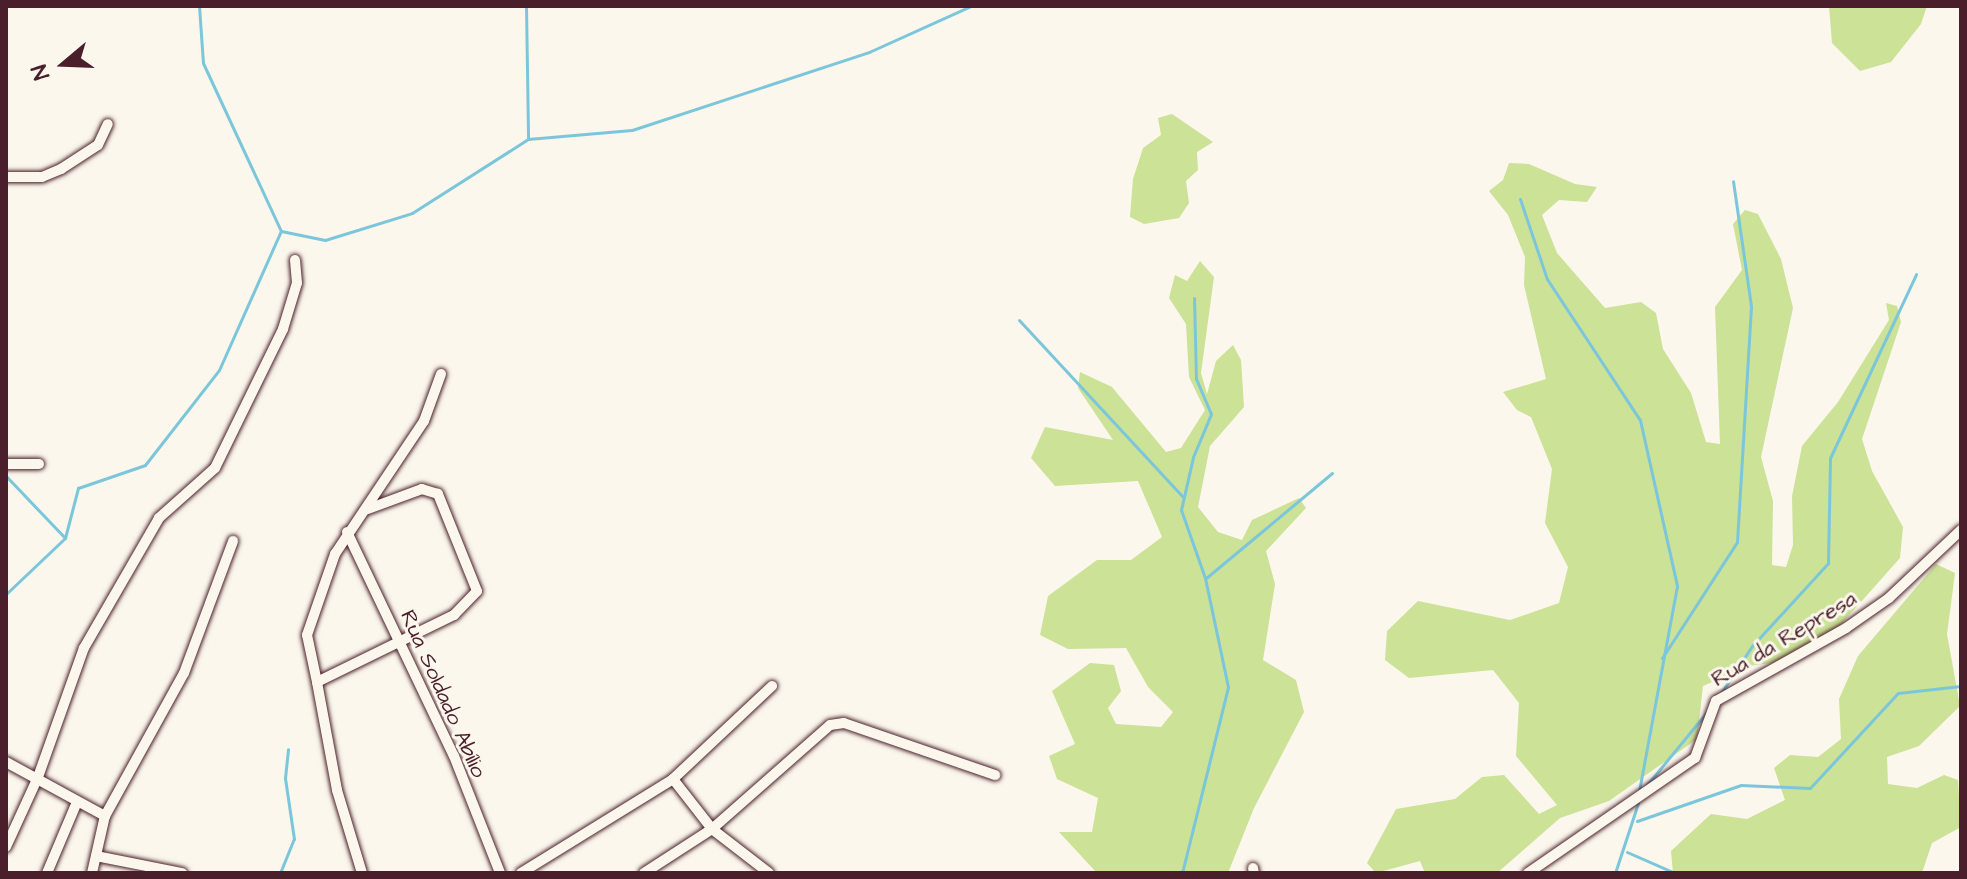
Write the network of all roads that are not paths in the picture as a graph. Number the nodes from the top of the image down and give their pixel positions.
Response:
1 (108, 124) dead end
2 (6, 177) edge
3 (295, 260) dead end
4 (441, 374) dead end
5 (6, 464) edge
6 (39, 464) dead end
7 (368, 509) junction
8 (1961, 530) edge
9 (347, 532) junction
10 (233, 541) dead end
11 (399, 645) junction
12 (317, 682) junction
13 (772, 686) dead end
14 (6, 762) edge
15 (995, 775) dead end
16 (38, 777) junction
17 (673, 779) junction
18 (77, 802) junction
19 (105, 816) junction
20 (712, 829) junction
21 (6, 847) edge
22 (96, 856) junction
23 (47, 873) edge
24 (92, 873) edge
25 (182, 873) edge
26 (362, 873) edge
27 (500, 873) edge
28 (521, 873) edge
29 (644, 873) edge
30 (769, 873) edge
31 (1528, 873) edge

1 - 2 street
3 - 16 street
4 - 7 street
5 - 6 street
7 - 9 street
7 - 11 street
8 - 31 street, Rua da Represa
9 - 11 street, Rua Soldado Abílio
9 - 12 street
10 - 19 street
11 - 12 street
11 - 27 street, Rua Soldado Abílio
12 - 26 street
13 - 17 street
14 - 16 street
15 - 20 street
16 - 18 street
16 - 21 street
17 - 20 street
17 - 28 street
18 - 19 street
18 - 23 street
19 - 22 street
20 - 29 street
20 - 30 street
22 - 24 street
22 - 25 street

